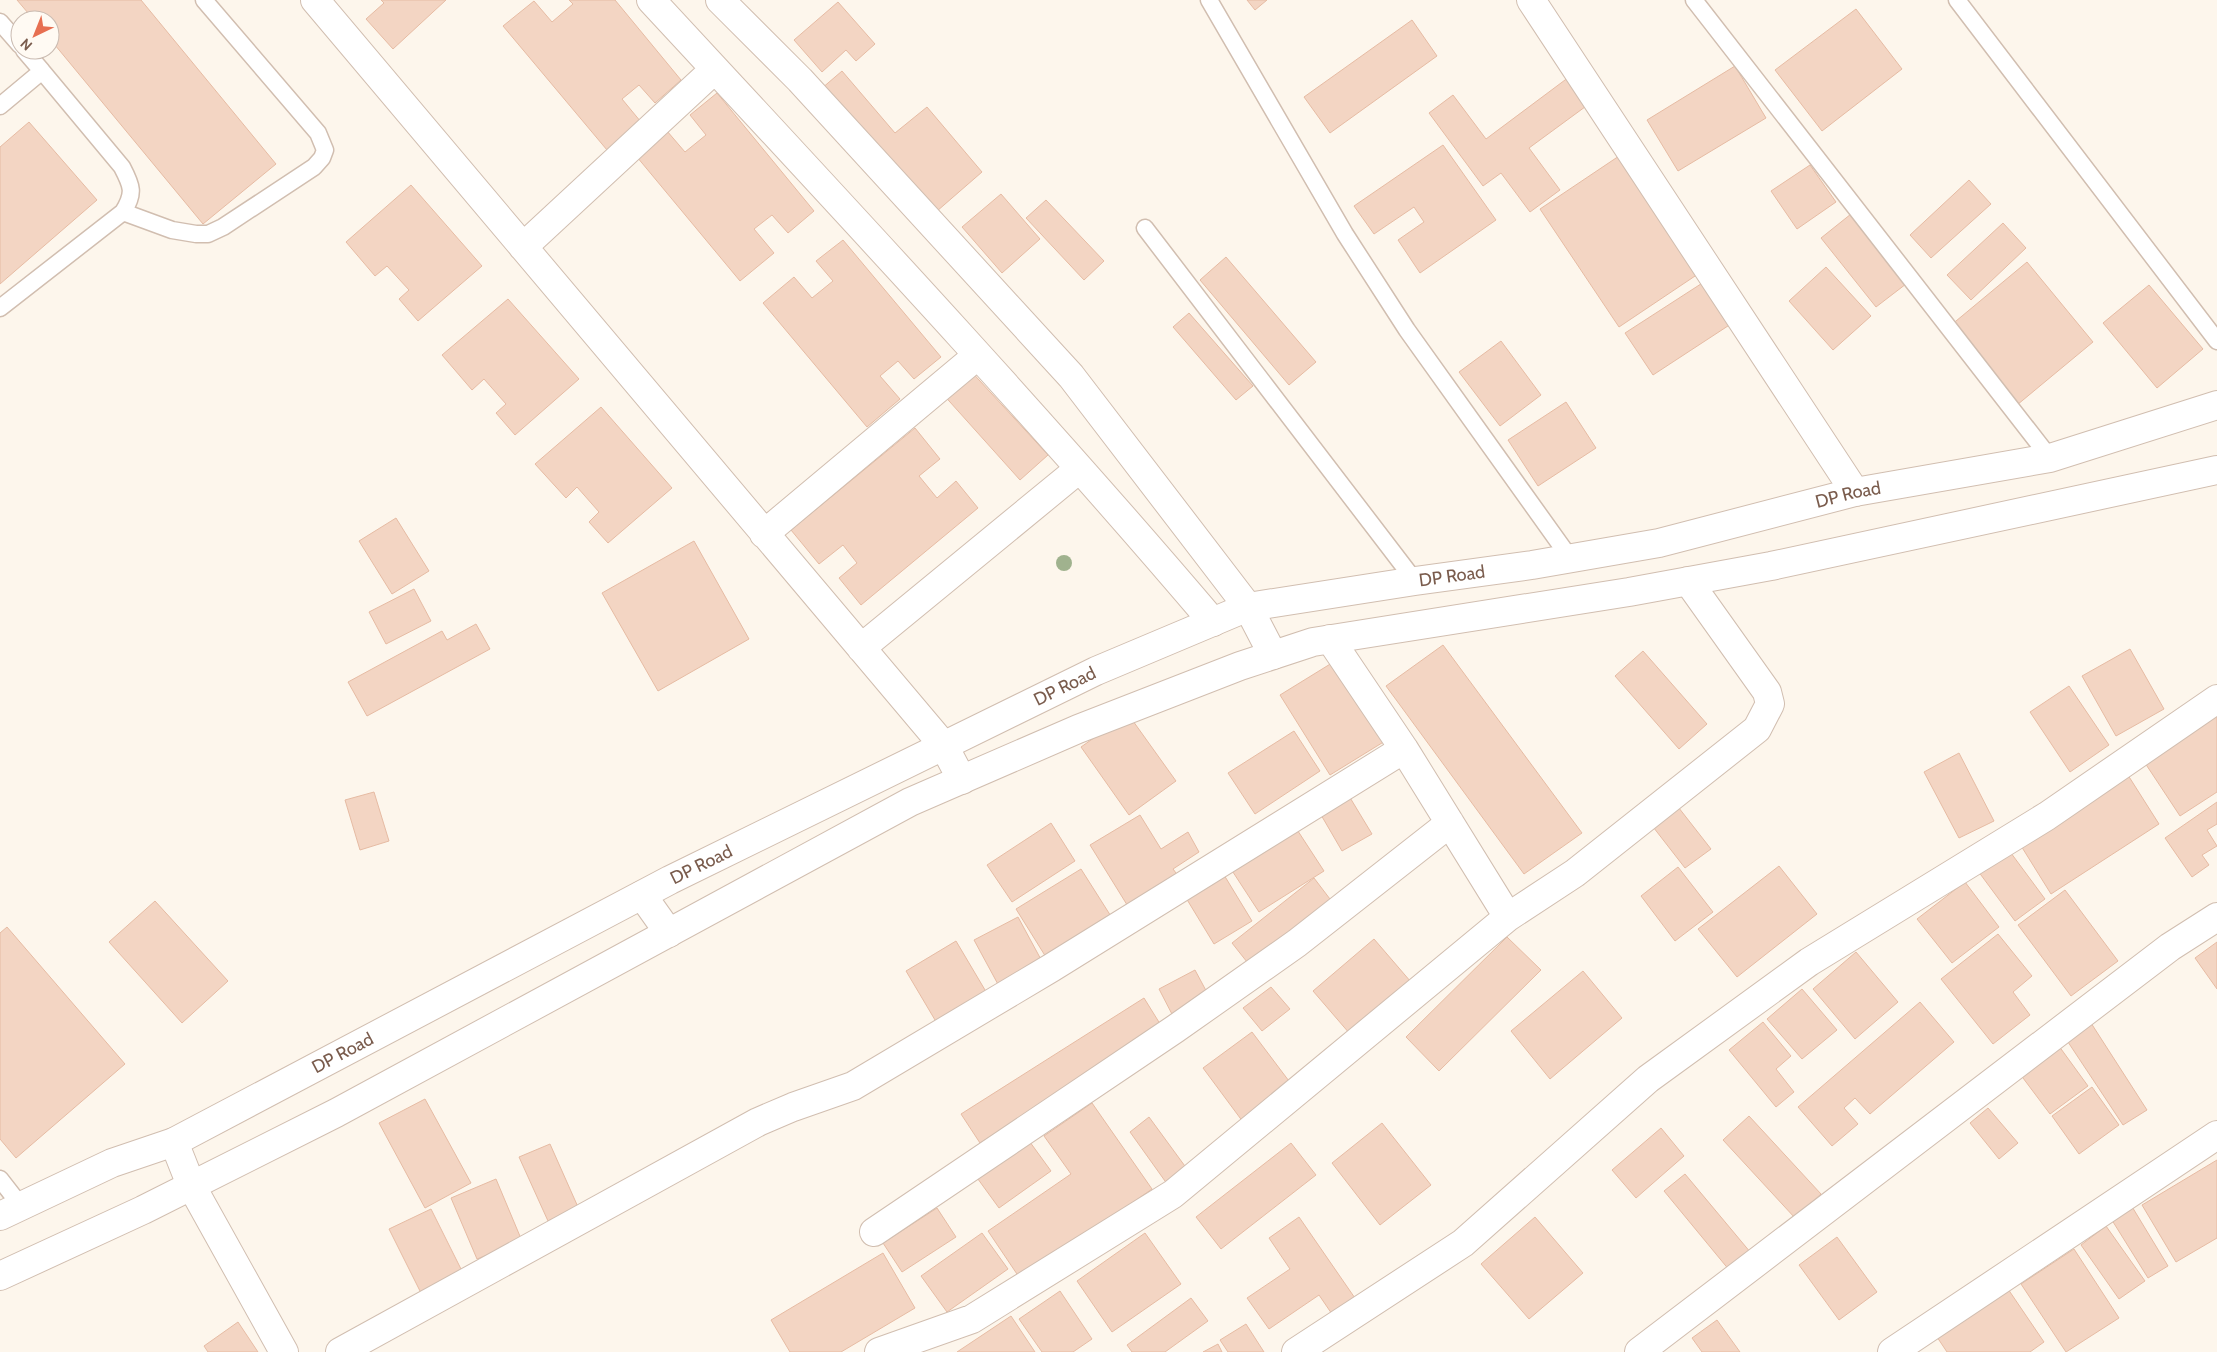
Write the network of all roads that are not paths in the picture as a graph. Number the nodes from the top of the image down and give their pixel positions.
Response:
1 (204, 0) edge
2 (315, 0) edge
3 (651, 0) edge
4 (720, 0) edge
5 (1209, 0) edge
6 (1531, 0) edge
7 (1694, 0) edge
8 (1957, 0) edge
9 (0, 22) edge
10 (10, 34) edge
11 (33, 60) edge
12 (715, 69) junction
13 (42, 71) junction
14 (0, 106) edge
15 (123, 212) junction
16 (1145, 228) dead end
17 (523, 247) junction
18 (0, 308) edge
19 (2217, 340) edge
20 (978, 355) junction
21 (2217, 405) edge
22 (2050, 458) junction
23 (1079, 469) junction
24 (2217, 470) edge
25 (1855, 492) junction
26 (764, 534) junction
27 (1570, 558) junction
28 (1415, 580) junction
29 (1688, 581) junction
30 (1248, 607) junction
31 (1213, 622) junction
32 (1330, 639) junction
33 (861, 648) junction
34 (1273, 655) junction
35 (2217, 699) edge
36 (944, 746) junction
37 (1404, 749) junction
38 (962, 780) junction
39 (1450, 823) junction
40 (642, 895) junction
41 (1508, 917) junction
42 (2217, 917) edge
43 (669, 933) junction
44 (2217, 1135) edge
45 (174, 1142) junction
46 (0, 1179) edge
47 (191, 1185) junction
48 (10, 1211) edge
49 (874, 1232) dead end
50 (0, 1276) edge
51 (284, 1352) edge
52 (340, 1352) edge
53 (880, 1352) edge
54 (1296, 1352) edge
55 (1639, 1352) edge
56 (1892, 1352) edge

1 - 15 lane
2 - 17 street
3 - 12 street
4 - 30 street
5 - 27 lane
6 - 25 street
7 - 22 lane
8 - 19 lane
9 - 10 lane
11 - 13 lane
12 - 17 street
12 - 20 street
13 - 14 lane
13 - 15 lane
15 - 18 lane
16 - 28 lane
17 - 26 street
20 - 23 street
20 - 26 street
21 - 22 street, DP Road
22 - 25 street, DP Road
23 - 31 street
23 - 33 street
24 - 29 street
25 - 27 street, DP Road
26 - 33 street
27 - 28 street, DP Road
28 - 30 street, DP Road
29 - 32 street
29 - 41 street
30 - 31 street, DP Road
30 - 34 street
31 - 36 street, DP Road
32 - 34 street
32 - 37 street
33 - 36 street
34 - 38 street
35 - 54 street
36 - 38 street
36 - 40 street, DP Road
37 - 39 street
37 - 52 street
38 - 43 street
39 - 41 street
39 - 49 street
40 - 43 street
40 - 45 street, DP Road
41 - 53 street
42 - 55 street
43 - 47 street
44 - 56 street
45 - 47 street
45 - 48 street, DP Road
46 - 48 lane
47 - 50 street
47 - 51 street

